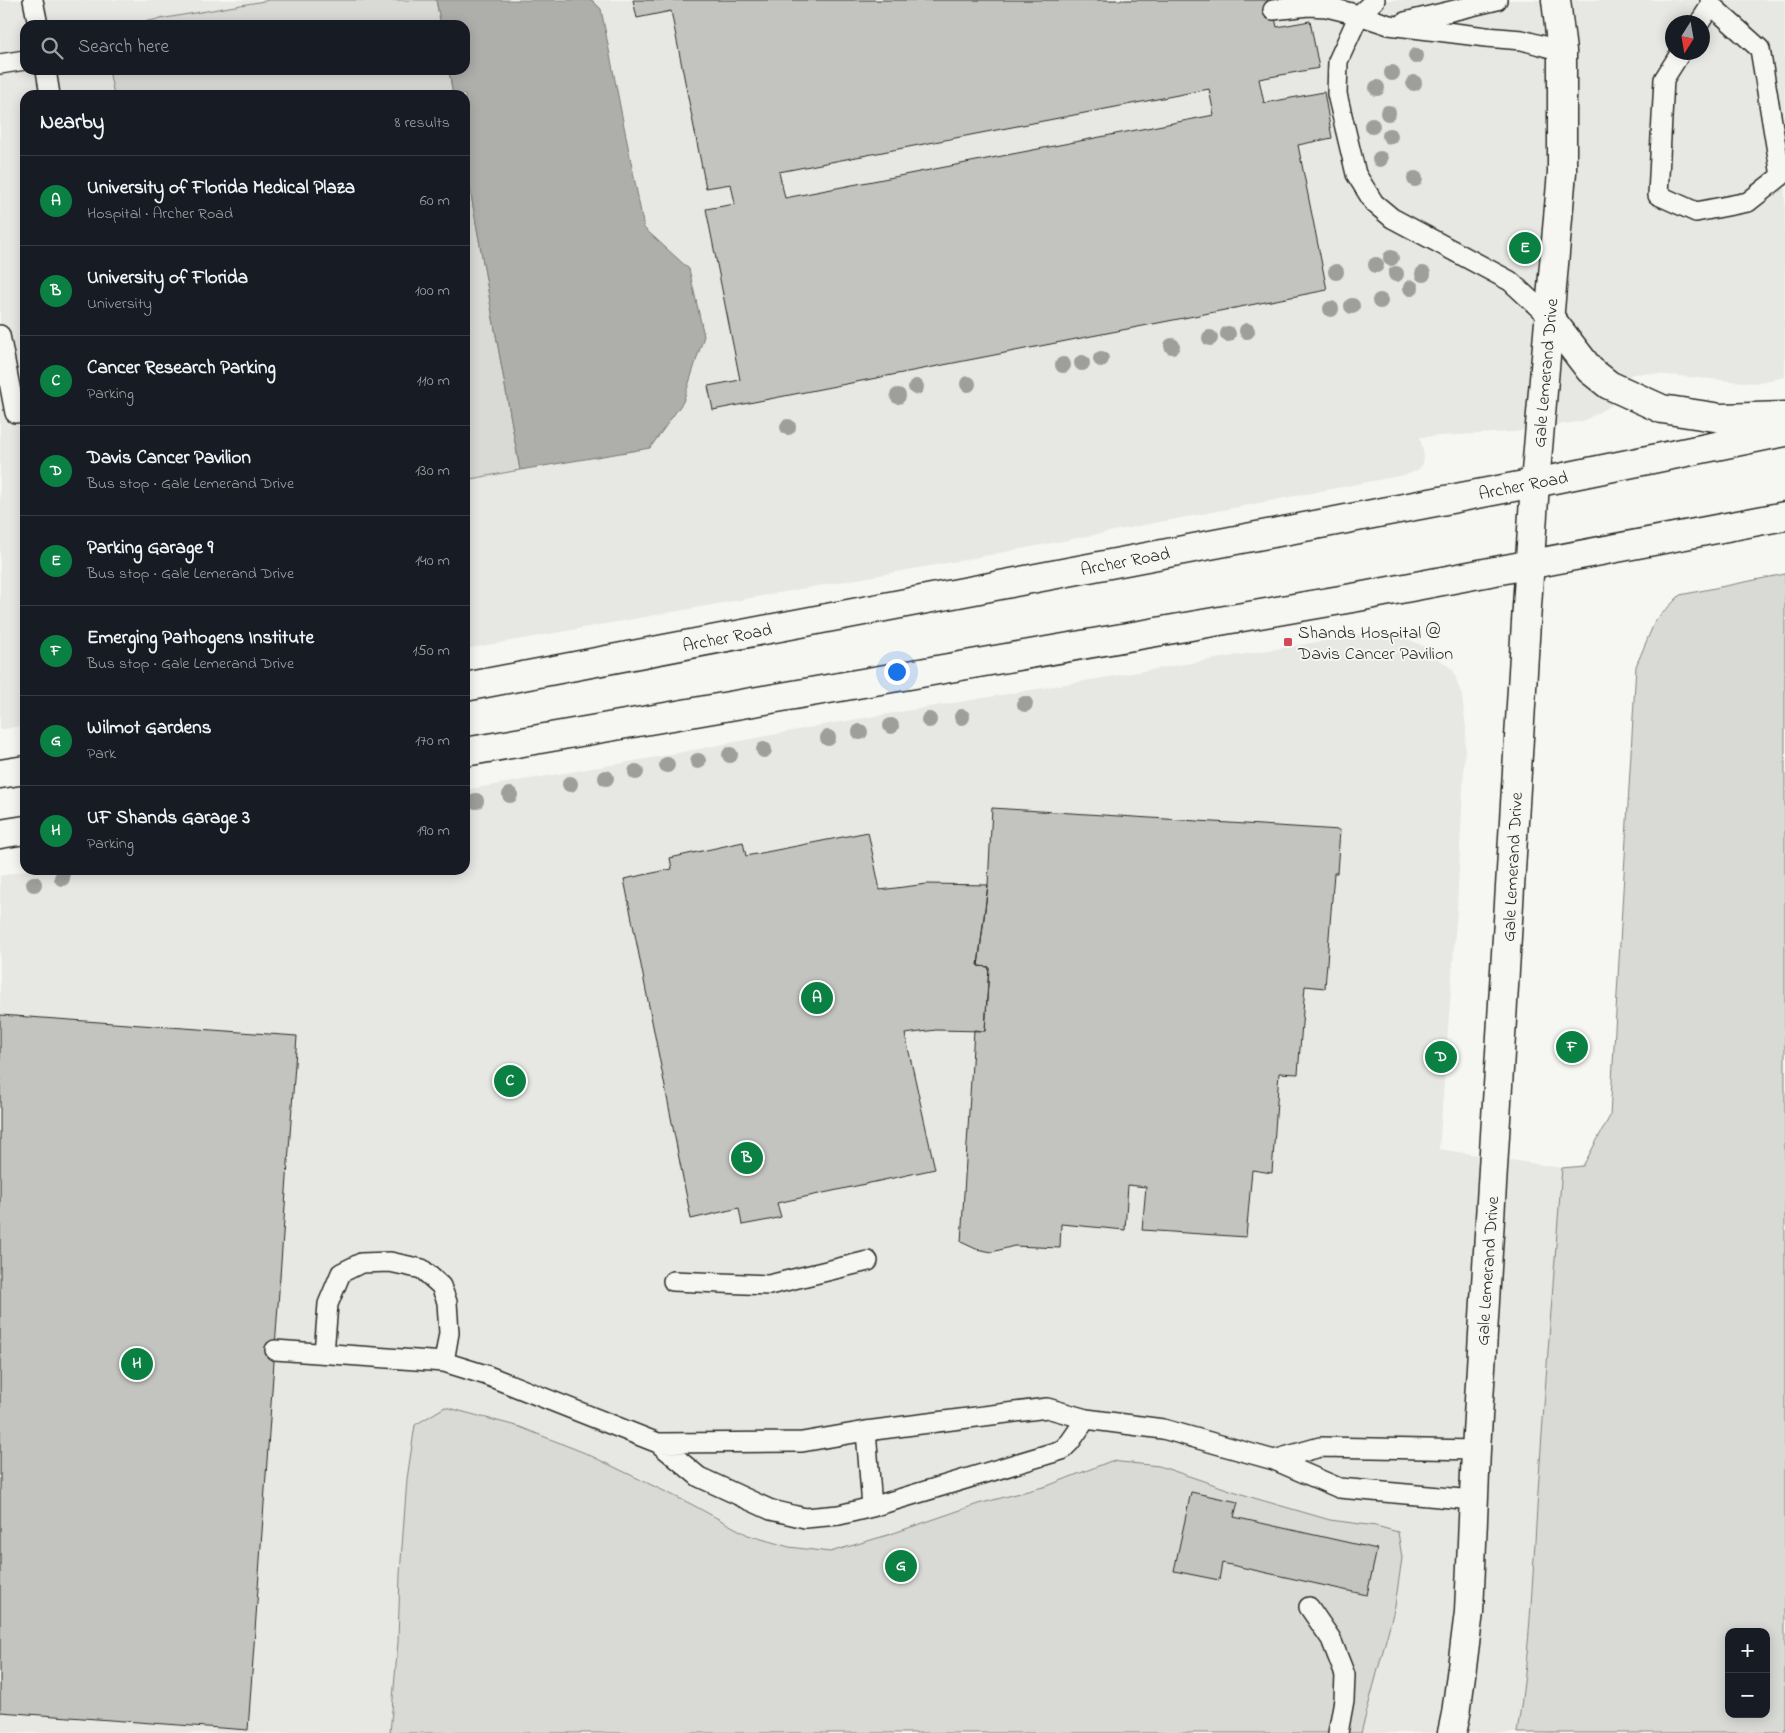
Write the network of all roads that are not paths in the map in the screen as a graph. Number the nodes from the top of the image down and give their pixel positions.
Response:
1 (33, 0) edge
2 (1375, 0) edge
3 (1497, 0) edge
4 (1556, 0) edge
5 (1711, 3) edge
6 (1273, 10) dead end
7 (1359, 15) junction
8 (1704, 15) edge
9 (37, 20) edge
10 (1389, 25) junction
11 (1562, 51) junction
12 (1676, 60) edge
13 (20, 61) edge
14 (0, 64) edge
15 (47, 75) edge
16 (49, 90) edge
17 (1550, 318) junction
18 (0, 335) edge
19 (20, 412) edge
20 (1785, 416) edge
21 (1785, 432) edge
22 (1536, 483) junction
23 (1785, 516) edge
24 (1530, 565) junction
25 (470, 686) edge
26 (470, 751) edge
27 (20, 771) edge
28 (0, 774) edge
29 (20, 831) edge
30 (0, 834) edge
31 (868, 1261) dead end
32 (673, 1281) dead end
33 (275, 1350) dead end
34 (324, 1354) junction
35 (444, 1362) junction
36 (1086, 1419) junction
37 (866, 1431) junction
38 (658, 1442) junction
39 (1476, 1450) junction
40 (1274, 1460) junction
41 (1473, 1500) junction
42 (872, 1506) junction
43 (1309, 1607) dead end
44 (1338, 1733) edge
45 (1452, 1733) edge

1 - 9 lane
2 - 7 lane
3 - 10 lane
4 - 11 main road, Gale Lemerand Drive
5 - 8 lane
5 - 12 lane
6 - 7 lane
7 - 10 lane
7 - 17 lane
10 - 11 lane
11 - 17 main road, Gale Lemerand Drive
13 - 14 lane
15 - 16 lane
17 - 20 main road
17 - 22 main road, Gale Lemerand Drive
18 - 19 lane
21 - 22 main road, Archer Road
22 - 24 main road, Gale Lemerand Drive
22 - 25 main road, Archer Road
23 - 24 main road
24 - 26 main road
24 - 39 main road, Gale Lemerand Drive
27 - 28 main road
29 - 30 main road
31 - 32 lane
33 - 34 lane
34 - 35 lane
34 - 35 lane
35 - 38 lane
36 - 37 lane
36 - 40 lane
36 - 42 lane
37 - 38 lane
37 - 42 lane
38 - 42 lane
39 - 40 lane
39 - 41 main road, Gale Lemerand Drive
40 - 41 lane
41 - 45 main road, Gale Lemerand Drive
43 - 44 lane

